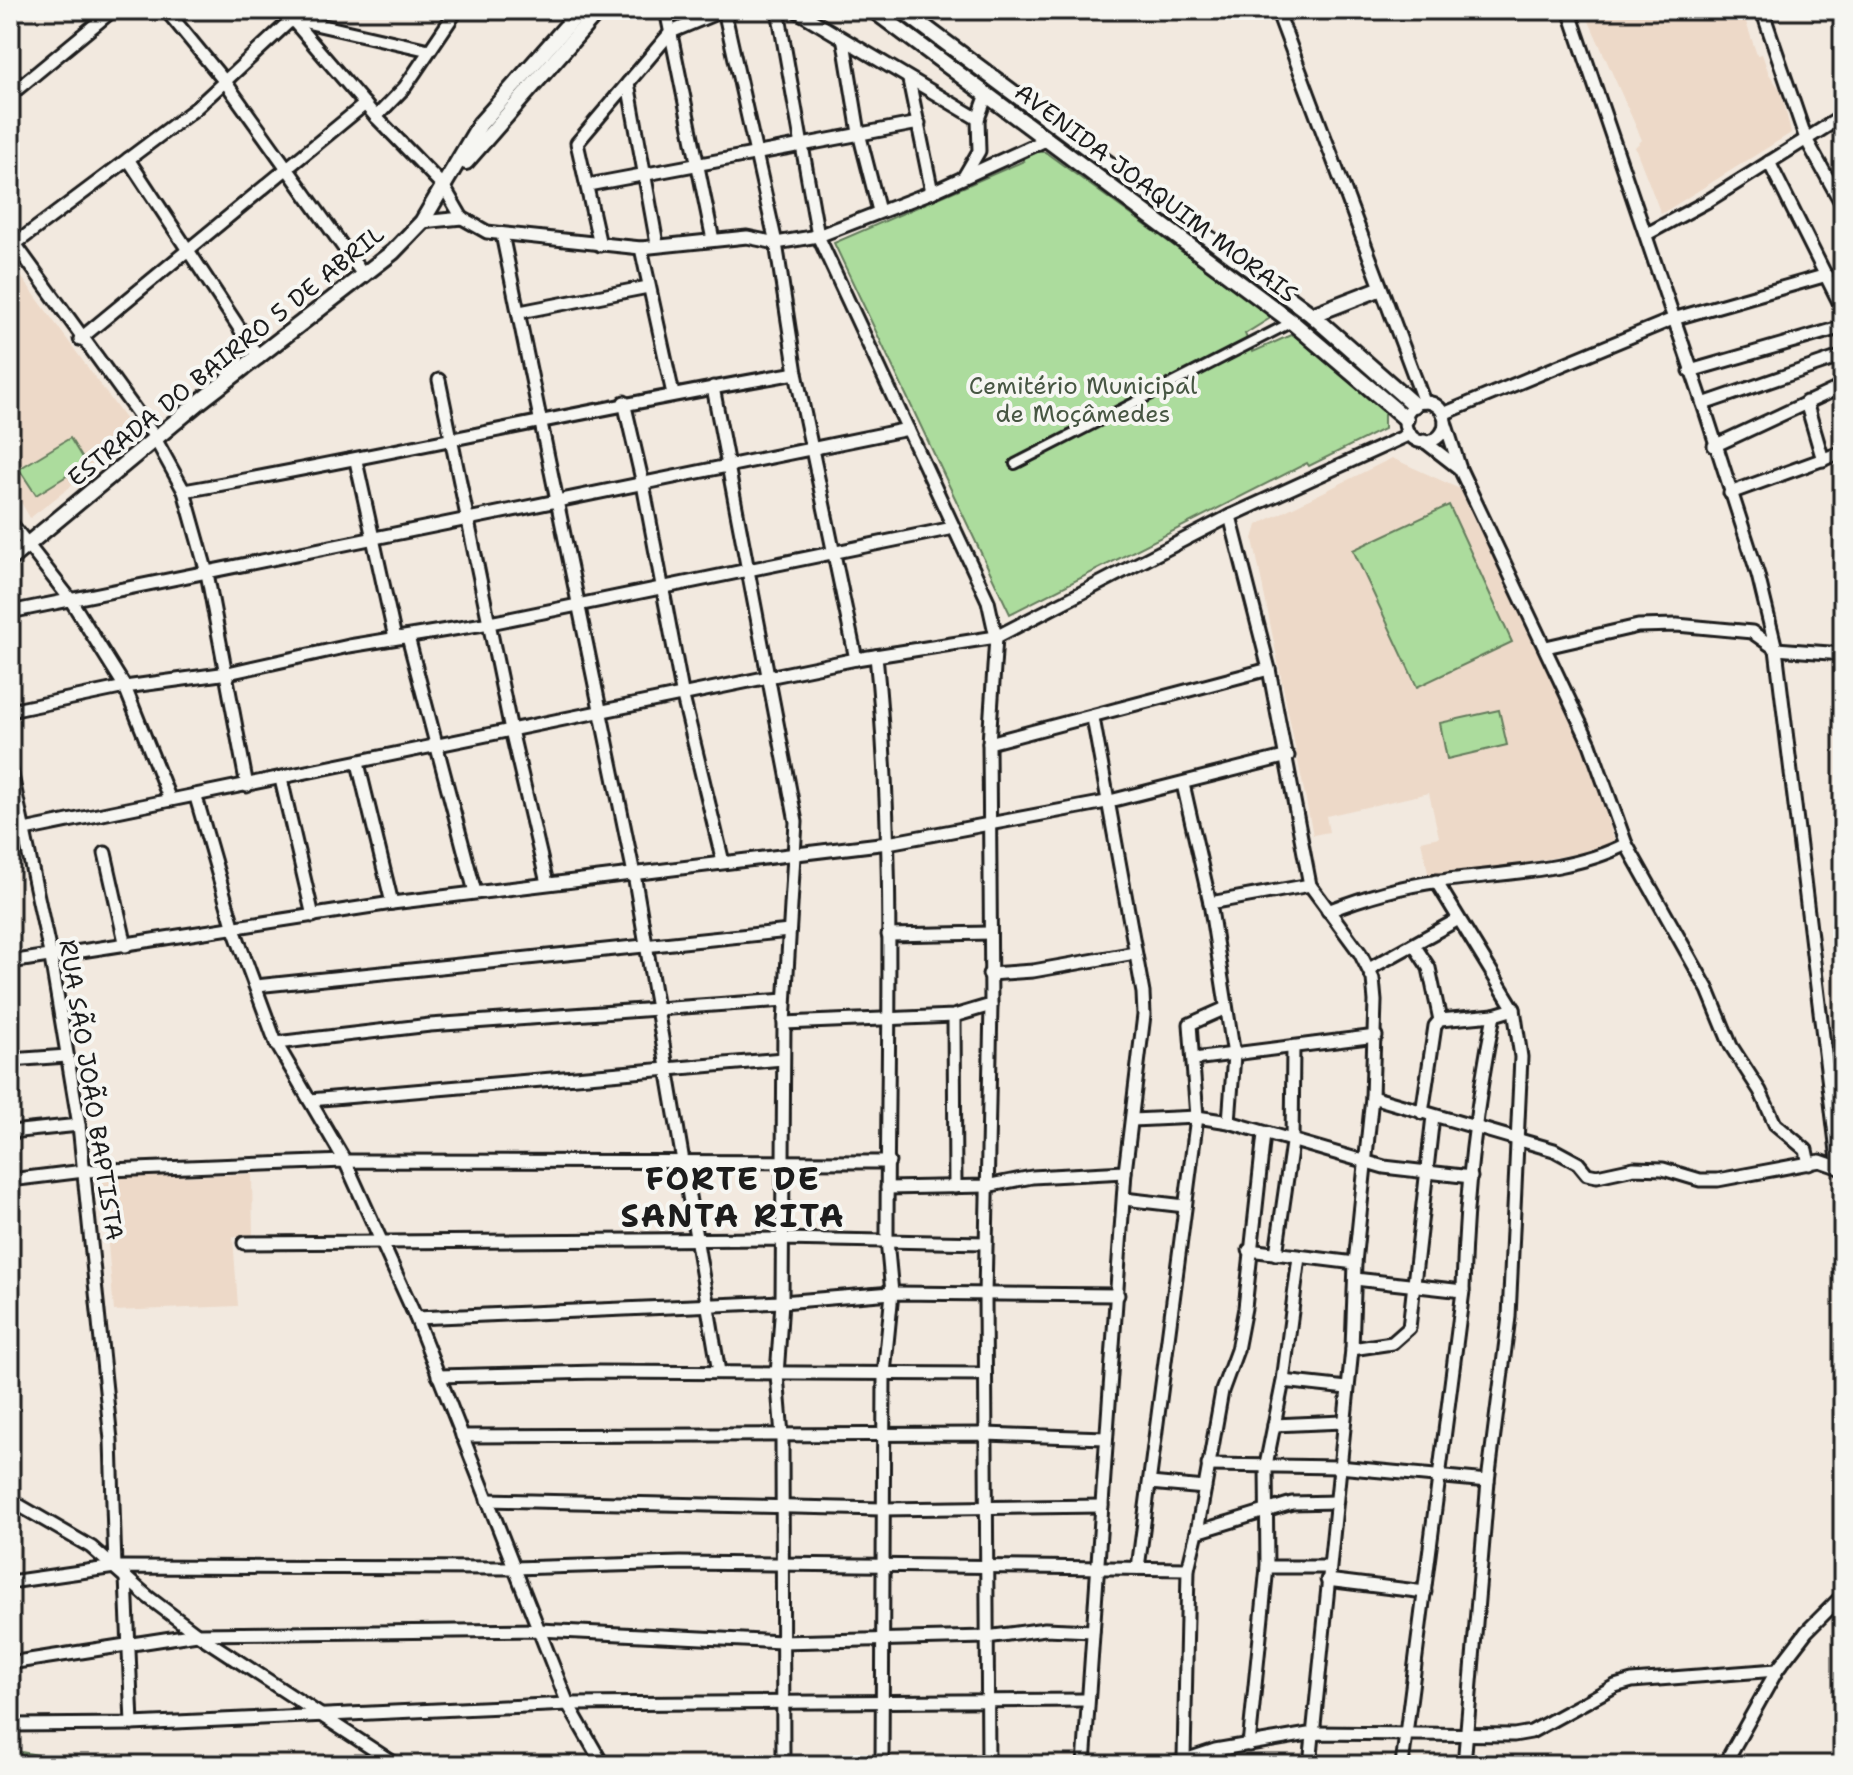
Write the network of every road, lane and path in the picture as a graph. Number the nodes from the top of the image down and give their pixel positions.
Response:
1 (113, 10) edge
2 (166, 10) edge
3 (457, 10) edge
4 (581, 10) edge
5 (599, 10) edge
6 (666, 10) edge
7 (724, 10) edge
8 (778, 10) edge
9 (795, 10) edge
10 (873, 10) edge
11 (902, 10) edge
12 (1277, 10) edge
13 (1569, 10) edge
14 (1762, 10) edge
15 (290, 13) edge
16 (671, 32) junction
17 (844, 42) junction
18 (429, 50) junction
19 (909, 80) junction
20 (226, 83) junction
21 (628, 83) junction
22 (987, 94) junction
23 (10, 95) edge
24 (365, 104) junction
25 (1843, 116) edge
26 (376, 117) junction
27 (978, 119) junction
28 (919, 123) junction
29 (859, 133) junction
30 (1048, 139) junction
31 (1806, 139) junction
32 (804, 144) junction
33 (754, 156) junction
34 (128, 159) junction
35 (1769, 162) junction
36 (288, 167) junction
37 (698, 167) junction
38 (453, 173) junction
39 (646, 175) junction
40 (962, 178) junction
41 (588, 185) junction
42 (444, 187) junction
43 (932, 192) junction
44 (1843, 206) edge
45 (879, 211) junction
46 (462, 218) junction
47 (422, 222) junction
48 (502, 234) junction
49 (1647, 234) junction
50 (818, 236) junction
51 (713, 240) junction
52 (12, 241) edge
53 (776, 243) junction
54 (657, 244) junction
55 (600, 245) junction
56 (641, 248) junction
57 (186, 250) junction
58 (21, 256) junction
59 (10, 265) edge
60 (1827, 275) junction
61 (364, 276) junction
62 (648, 287) junction
63 (1379, 289) junction
64 (1843, 310) edge
65 (520, 312) junction
66 (1312, 315) junction
67 (1673, 319) junction
68 (1292, 322) junction
69 (1843, 327) edge
70 (80, 339) junction
71 (1843, 356) edge
72 (259, 358) junction
73 (1690, 371) junction
74 (796, 373) junction
75 (439, 380) dead end
76 (1843, 386) edge
77 (713, 387) junction
78 (673, 394) junction
79 (624, 402) junction
80 (1806, 402) junction
81 (1419, 404) junction
82 (1703, 404) junction
83 (1444, 417) junction
84 (540, 419) junction
85 (1408, 426) junction
86 (908, 429) junction
87 (155, 439) junction
88 (451, 441) junction
89 (1424, 441) junction
90 (1714, 446) junction
91 (813, 449) junction
92 (1843, 452) edge
93 (1823, 460) junction
94 (356, 461) junction
95 (728, 464) junction
96 (1015, 464) dead end
97 (1460, 469) junction
98 (643, 484) junction
99 (184, 491) junction
100 (1730, 493) junction
101 (560, 503) junction
102 (1230, 516) junction
103 (469, 520) junction
104 (10, 522) edge
105 (953, 528) junction
106 (373, 539) junction
107 (26, 545) junction
108 (834, 553) junction
109 (10, 559) edge
110 (748, 570) junction
111 (207, 573) junction
112 (663, 587) junction
113 (70, 599) junction
114 (580, 605) junction
115 (10, 612) edge
116 (490, 623) junction
117 (996, 637) junction
118 (402, 638) junction
119 (1546, 647) junction
120 (1776, 649) junction
121 (1843, 654) edge
122 (876, 656) junction
123 (856, 659) junction
124 (1269, 669) junction
125 (228, 673) junction
126 (769, 678) junction
127 (125, 687) junction
128 (683, 697) junction
129 (10, 711) edge
130 (602, 713) junction
131 (1093, 718) junction
132 (511, 730) junction
133 (989, 743) junction
134 (437, 747) junction
135 (1288, 756) junction
136 (358, 763) junction
137 (10, 766) edge
138 (281, 779) junction
139 (1183, 784) junction
140 (247, 786) junction
141 (196, 797) junction
142 (170, 800) junction
143 (1106, 802) junction
144 (991, 826) junction
145 (23, 830) junction
146 (10, 833) edge
147 (888, 843) junction
148 (1626, 844) junction
149 (105, 853) dead end
150 (796, 853) junction
151 (723, 862) junction
152 (634, 874) junction
153 (1436, 881) junction
154 (547, 883) junction
155 (1310, 885) junction
156 (475, 892) junction
157 (392, 903) junction
158 (1210, 903) junction
159 (1328, 911) junction
160 (313, 916) junction
161 (1457, 920) junction
162 (234, 929) junction
163 (789, 931) junction
164 (990, 933) junction
165 (888, 935) junction
166 (647, 943) junction
167 (1414, 945) junction
168 (126, 946) junction
169 (1135, 953) junction
170 (51, 958) junction
171 (10, 962) edge
172 (1369, 969) junction
173 (989, 974) junction
174 (256, 986) junction
175 (785, 1000) junction
176 (991, 1005) junction
177 (1226, 1008) junction
178 (659, 1009) junction
179 (1514, 1009) junction
180 (1494, 1015) junction
181 (954, 1016) junction
182 (887, 1020) junction
183 (1440, 1020) junction
184 (784, 1023) junction
185 (1376, 1036) junction
186 (276, 1043) junction
187 (1293, 1047) junction
188 (1234, 1055) junction
189 (67, 1056) junction
190 (783, 1059) junction
191 (1194, 1059) junction
192 (10, 1060) edge
193 (669, 1070) junction
194 (1372, 1097) junction
195 (310, 1100) junction
196 (1427, 1115) junction
197 (1197, 1117) junction
198 (1132, 1120) junction
199 (1229, 1122) junction
200 (79, 1125) junction
201 (1477, 1128) junction
202 (10, 1132) edge
203 (1264, 1134) junction
204 (1518, 1140) junction
205 (1292, 1143) junction
206 (685, 1160) junction
207 (782, 1160) junction
208 (345, 1161) junction
209 (889, 1162) junction
210 (1367, 1162) junction
211 (1809, 1164) junction
212 (1841, 1168) edge
213 (1429, 1170) junction
214 (84, 1171) junction
215 (1125, 1172) junction
216 (1471, 1177) junction
217 (10, 1180) edge
218 (986, 1186) junction
219 (955, 1187) junction
220 (887, 1188) junction
221 (1124, 1199) junction
222 (1185, 1206) junction
223 (781, 1239) junction
224 (699, 1240) junction
225 (887, 1240) junction
226 (381, 1241) junction
227 (244, 1243) dead end
228 (986, 1243) junction
229 (1249, 1250) junction
230 (1276, 1254) junction
231 (1299, 1257) junction
232 (1355, 1263) junction
233 (1355, 1279) junction
234 (1415, 1286) junction
235 (1463, 1291) junction
236 (892, 1293) junction
237 (985, 1295) junction
238 (1118, 1295) junction
239 (782, 1302) junction
240 (708, 1304) junction
241 (416, 1318) junction
242 (1352, 1349) junction
243 (719, 1372) junction
244 (884, 1374) junction
245 (985, 1374) junction
246 (777, 1375) junction
247 (438, 1376) junction
248 (1283, 1381) junction
249 (1347, 1388) junction
250 (1343, 1422) junction
251 (1274, 1425) junction
252 (985, 1434) junction
253 (782, 1435) junction
254 (883, 1435) junction
255 (462, 1436) junction
256 (1106, 1438) junction
257 (1208, 1465) junction
258 (1266, 1465) junction
259 (1339, 1467) junction
260 (1440, 1476) junction
261 (1488, 1481) junction
262 (1150, 1483) junction
263 (1205, 1488) junction
264 (10, 1500) edge
265 (487, 1500) junction
266 (1336, 1502) junction
267 (781, 1506) junction
268 (1102, 1506) junction
269 (882, 1509) junction
270 (986, 1509) junction
271 (1266, 1510) junction
272 (1197, 1532) junction
273 (781, 1565) junction
274 (882, 1565) junction
275 (986, 1566) junction
276 (115, 1567) junction
277 (1099, 1567) junction
278 (1267, 1567) junction
279 (1328, 1567) junction
280 (514, 1568) junction
281 (1138, 1568) junction
282 (1188, 1569) junction
283 (126, 1577) junction
284 (1327, 1580) junction
285 (10, 1582) edge
286 (1425, 1592) junction
287 (1843, 1595) edge
288 (539, 1630) junction
289 (1093, 1631) junction
290 (197, 1634) junction
291 (987, 1637) junction
292 (883, 1641) junction
293 (781, 1642) junction
294 (127, 1644) junction
295 (10, 1663) edge
296 (1777, 1670) junction
297 (1087, 1700) junction
298 (781, 1701) junction
299 (882, 1701) junction
300 (987, 1701) junction
301 (568, 1704) junction
302 (318, 1714) junction
303 (132, 1724) junction
304 (10, 1725) edge
305 (1404, 1732) junction
306 (1314, 1733) junction
307 (1464, 1736) junction
308 (1249, 1745) junction
309 (1184, 1758) junction
310 (1198, 1759) edge
311 (397, 1765) edge
312 (603, 1765) edge
313 (783, 1765) edge
314 (882, 1765) edge
315 (988, 1765) edge
316 (1084, 1765) edge
317 (1170, 1765) edge
318 (1310, 1765) edge
319 (1402, 1765) edge
320 (1464, 1765) edge
321 (1724, 1765) edge

1 - 23 street
2 - 20 street
3 - 18 street
4 - 38 street
5 - 38 street
6 - 16 street
7 - 16 street
7 - 33 street
8 - 32 street
9 - 17 street
10 - 22 street, AVENIDA JOAQUIM MORAIS
11 - 66 street, AVENIDA JOAQUIM MORAIS
12 - 63 street
13 - 49 street
14 - 31 street
15 - 18 street
15 - 20 street
15 - 24 street
16 - 21 street
16 - 37 street
17 - 19 street
17 - 29 street
18 - 26 street
19 - 27 street
19 - 28 street
20 - 34 street
20 - 36 street
21 - 39 street
21 - 41 street
22 - 27 street
22 - 30 street, AVENIDA JOAQUIM MORAIS
24 - 26 street
24 - 36 street
25 - 31 street
26 - 42 street
27 - 40 street
28 - 29 street
28 - 43 street
29 - 32 street
29 - 45 street
30 - 40 street
30 - 68 street, AVENIDA JOAQUIM MORAIS
31 - 35 street
31 - 44 street
32 - 33 street
32 - 50 street
33 - 37 street
33 - 53 street
34 - 52 street
34 - 57 street
35 - 49 street
35 - 60 street
36 - 57 street
36 - 61 street
37 - 39 street
37 - 51 street
38 - 42 street, ESTRADA DO BAIRRO 5 DE ABRIL
39 - 41 street
39 - 54 street
40 - 43 street
41 - 55 street
42 - 46 street
42 - 47 street, ESTRADA DO BAIRRO 5 DE ABRIL
43 - 45 street
45 - 50 street
46 - 47 street
46 - 48 street
47 - 61 street, ESTRADA DO BAIRRO 5 DE ABRIL
48 - 55 street
48 - 65 street
49 - 67 street
50 - 53 street
50 - 86 street
51 - 53 street
51 - 54 street
52 - 58 street
53 - 74 street
54 - 56 street
55 - 56 street
56 - 62 street
57 - 70 street
57 - 72 street
58 - 59 street
58 - 70 street
60 - 64 street
60 - 67 street
61 - 72 street, ESTRADA DO BAIRRO 5 DE ABRIL
62 - 65 street
62 - 78 street
63 - 66 street
63 - 81 street
65 - 84 street
66 - 81 street, AVENIDA JOAQUIM MORAIS
67 - 73 street
67 - 83 street
68 - 85 street, AVENIDA JOAQUIM MORAIS
68 - 96 street
69 - 73 street
70 - 87 street
71 - 82 street
72 - 87 street, ESTRADA DO BAIRRO 5 DE ABRIL
73 - 82 street
74 - 77 street
74 - 91 street
75 - 88 street
76 - 80 street
77 - 78 street
77 - 95 street
78 - 79 street
79 - 84 street
79 - 98 street
80 - 90 street
80 - 93 street
81 - 83 street
81 - 85 street
82 - 90 street
83 - 89 street
83 - 97 street
84 - 88 street
84 - 101 street
85 - 89 street
85 - 102 street
86 - 91 street
86 - 105 street
87 - 99 street
87 - 107 street, ESTRADA DO BAIRRO 5 DE ABRIL
88 - 94 street
88 - 103 street
89 - 97 street
90 - 100 street
91 - 95 street
91 - 108 street
92 - 93 street
93 - 100 street
94 - 99 street
94 - 106 street
95 - 98 street
95 - 110 street
97 - 119 street
98 - 101 street
98 - 112 street
99 - 111 street
100 - 120 street
101 - 103 street
101 - 114 street
102 - 117 street
102 - 124 street
103 - 106 street
103 - 116 street
104 - 107 street
105 - 108 street
105 - 117 street
106 - 111 street
106 - 118 street
107 - 109 street, ESTRADA DO BAIRRO 5 DE ABRIL
107 - 113 street
108 - 110 street
108 - 123 street
110 - 112 street
110 - 126 street
111 - 113 street
111 - 125 street
112 - 114 street
112 - 128 street
113 - 115 street
113 - 127 street
114 - 116 street
114 - 130 street
116 - 118 street
116 - 132 street
117 - 122 street
117 - 133 street
118 - 125 street
118 - 134 street
119 - 120 street
119 - 148 street
120 - 121 street
120 - 212 street
122 - 123 street
122 - 147 street
123 - 126 street
124 - 131 street
124 - 135 street
125 - 127 street
125 - 140 street
126 - 128 street
126 - 150 street
127 - 129 street
127 - 142 street
128 - 130 street
128 - 151 street
130 - 132 street
130 - 152 street
131 - 133 street
131 - 143 street
132 - 134 street
132 - 154 street
133 - 144 street
134 - 136 street
134 - 156 street
135 - 139 street
135 - 155 street
136 - 138 street
136 - 157 street
137 - 145 street, RUA SÃO JOÃO BAPTISTA
138 - 140 street
138 - 160 street
139 - 143 street
139 - 158 street
140 - 141 street
141 - 142 street
141 - 162 street
142 - 145 street
143 - 144 street
143 - 169 street
144 - 147 street
144 - 164 street
145 - 146 street
145 - 170 street, RUA SÃO JOÃO BAPTISTA
147 - 150 street
147 - 165 street
148 - 153 street
148 - 211 street
149 - 168 street
150 - 151 street
150 - 163 street
151 - 152 street
152 - 154 street
152 - 166 street
153 - 159 street
153 - 161 street
154 - 156 street
155 - 158 street
155 - 159 street
156 - 157 street
157 - 160 street
158 - 177 street
159 - 172 street
160 - 162 street
161 - 167 street
161 - 179 street
162 - 168 street
162 - 174 street
163 - 166 street
163 - 175 street
164 - 165 street
164 - 173 street
165 - 182 street
166 - 174 street
166 - 178 street
167 - 172 street
167 - 183 street
168 - 170 street
169 - 173 street
169 - 198 street
170 - 171 street
170 - 189 street, RUA SÃO JOÃO BAPTISTA
172 - 185 street
173 - 176 street
174 - 186 street
175 - 178 street
175 - 184 street
176 - 181 street
176 - 218 street
177 - 188 street
177 - 191 street
178 - 186 street
178 - 193 street
179 - 180 street
179 - 204 street
180 - 183 street
180 - 201 street
181 - 182 street
181 - 219 street
182 - 184 street
182 - 209 street
183 - 196 street
184 - 190 street
185 - 187 street
185 - 194 street
186 - 195 street
187 - 188 street
187 - 205 street
188 - 191 street
188 - 199 street
189 - 192 street
189 - 200 street, RUA SÃO JOÃO BAPTISTA
190 - 193 street
190 - 207 street
191 - 197 street
193 - 195 street
193 - 206 street
194 - 196 street
194 - 210 street
195 - 208 street
196 - 201 street
196 - 213 street
197 - 198 street
197 - 199 street
197 - 222 street
198 - 215 street
199 - 203 street
200 - 202 street
200 - 214 street, RUA SÃO JOÃO BAPTISTA
201 - 204 street
201 - 216 street
203 - 205 street
203 - 229 street
204 - 211 street
204 - 261 street
205 - 210 street
205 - 230 street
206 - 207 street
206 - 208 street
206 - 224 street
207 - 209 street
207 - 223 street
208 - 214 street
208 - 226 street
209 - 220 street
210 - 213 street
210 - 232 street
211 - 212 street
213 - 216 street
213 - 234 street
214 - 217 street
214 - 276 street, RUA SÃO JOÃO BAPTISTA
215 - 218 street
215 - 221 street
216 - 235 street
218 - 219 street
218 - 228 street
219 - 220 street
220 - 225 street
221 - 222 street
221 - 238 street
222 - 262 street
223 - 224 street
223 - 225 street
223 - 239 street
224 - 226 street
224 - 240 street
225 - 228 street
225 - 236 street
226 - 227 street
226 - 241 street
228 - 237 street
229 - 230 street
229 - 257 street
230 - 231 street
231 - 232 street
231 - 248 street
232 - 233 street
233 - 234 street
233 - 242 street
234 - 235 street
234 - 242 street
235 - 260 street
236 - 237 street
236 - 239 street
236 - 244 street
237 - 238 street
237 - 245 street
238 - 256 street
239 - 240 street
239 - 246 street
240 - 241 street
240 - 243 street
241 - 247 street
242 - 249 street
243 - 246 street
243 - 247 street
244 - 245 street
244 - 246 street
244 - 254 street
245 - 252 street
246 - 253 street
247 - 255 street
248 - 249 street
248 - 251 street
249 - 250 street
250 - 251 street
250 - 259 street
251 - 258 street
252 - 254 street
252 - 256 street
252 - 270 street
253 - 254 street
253 - 255 street
253 - 267 street
254 - 269 street
255 - 265 street
256 - 268 street
257 - 258 street
257 - 263 street
258 - 259 street
258 - 271 street
259 - 260 street
259 - 266 street
260 - 261 street
260 - 286 street
261 - 307 street
262 - 263 street
262 - 281 street
263 - 272 street
264 - 276 street
265 - 267 street
265 - 280 street
266 - 271 street
266 - 279 street
267 - 269 street
267 - 273 street
268 - 270 street
268 - 277 street
269 - 270 street
269 - 274 street
270 - 275 street
271 - 272 street
271 - 278 street
272 - 282 street
273 - 274 street
273 - 280 street
273 - 293 street
274 - 275 street
274 - 292 street
275 - 277 street
275 - 291 street
276 - 280 street
276 - 283 street
276 - 285 street
277 - 281 street
277 - 289 street
278 - 279 street
278 - 308 street
279 - 284 street
280 - 288 street
281 - 282 street
282 - 309 street
283 - 290 street
283 - 294 street
284 - 286 street
284 - 306 street
286 - 305 street
287 - 296 street
288 - 290 street
288 - 293 street
288 - 301 street
289 - 291 street
289 - 297 street
290 - 294 street
290 - 302 street
291 - 292 street
291 - 300 street
292 - 293 street
292 - 299 street
293 - 298 street
294 - 295 street
294 - 303 street
296 - 307 street
296 - 321 street
297 - 300 street
297 - 316 street
298 - 299 street
298 - 301 street
298 - 313 street
299 - 300 street
299 - 314 street
300 - 315 street
301 - 302 street
301 - 312 street
302 - 303 street
302 - 311 street
303 - 304 street
305 - 306 street
305 - 307 street
305 - 319 street
306 - 308 street
306 - 318 street
307 - 320 street
308 - 310 street
309 - 310 street
309 - 317 street

